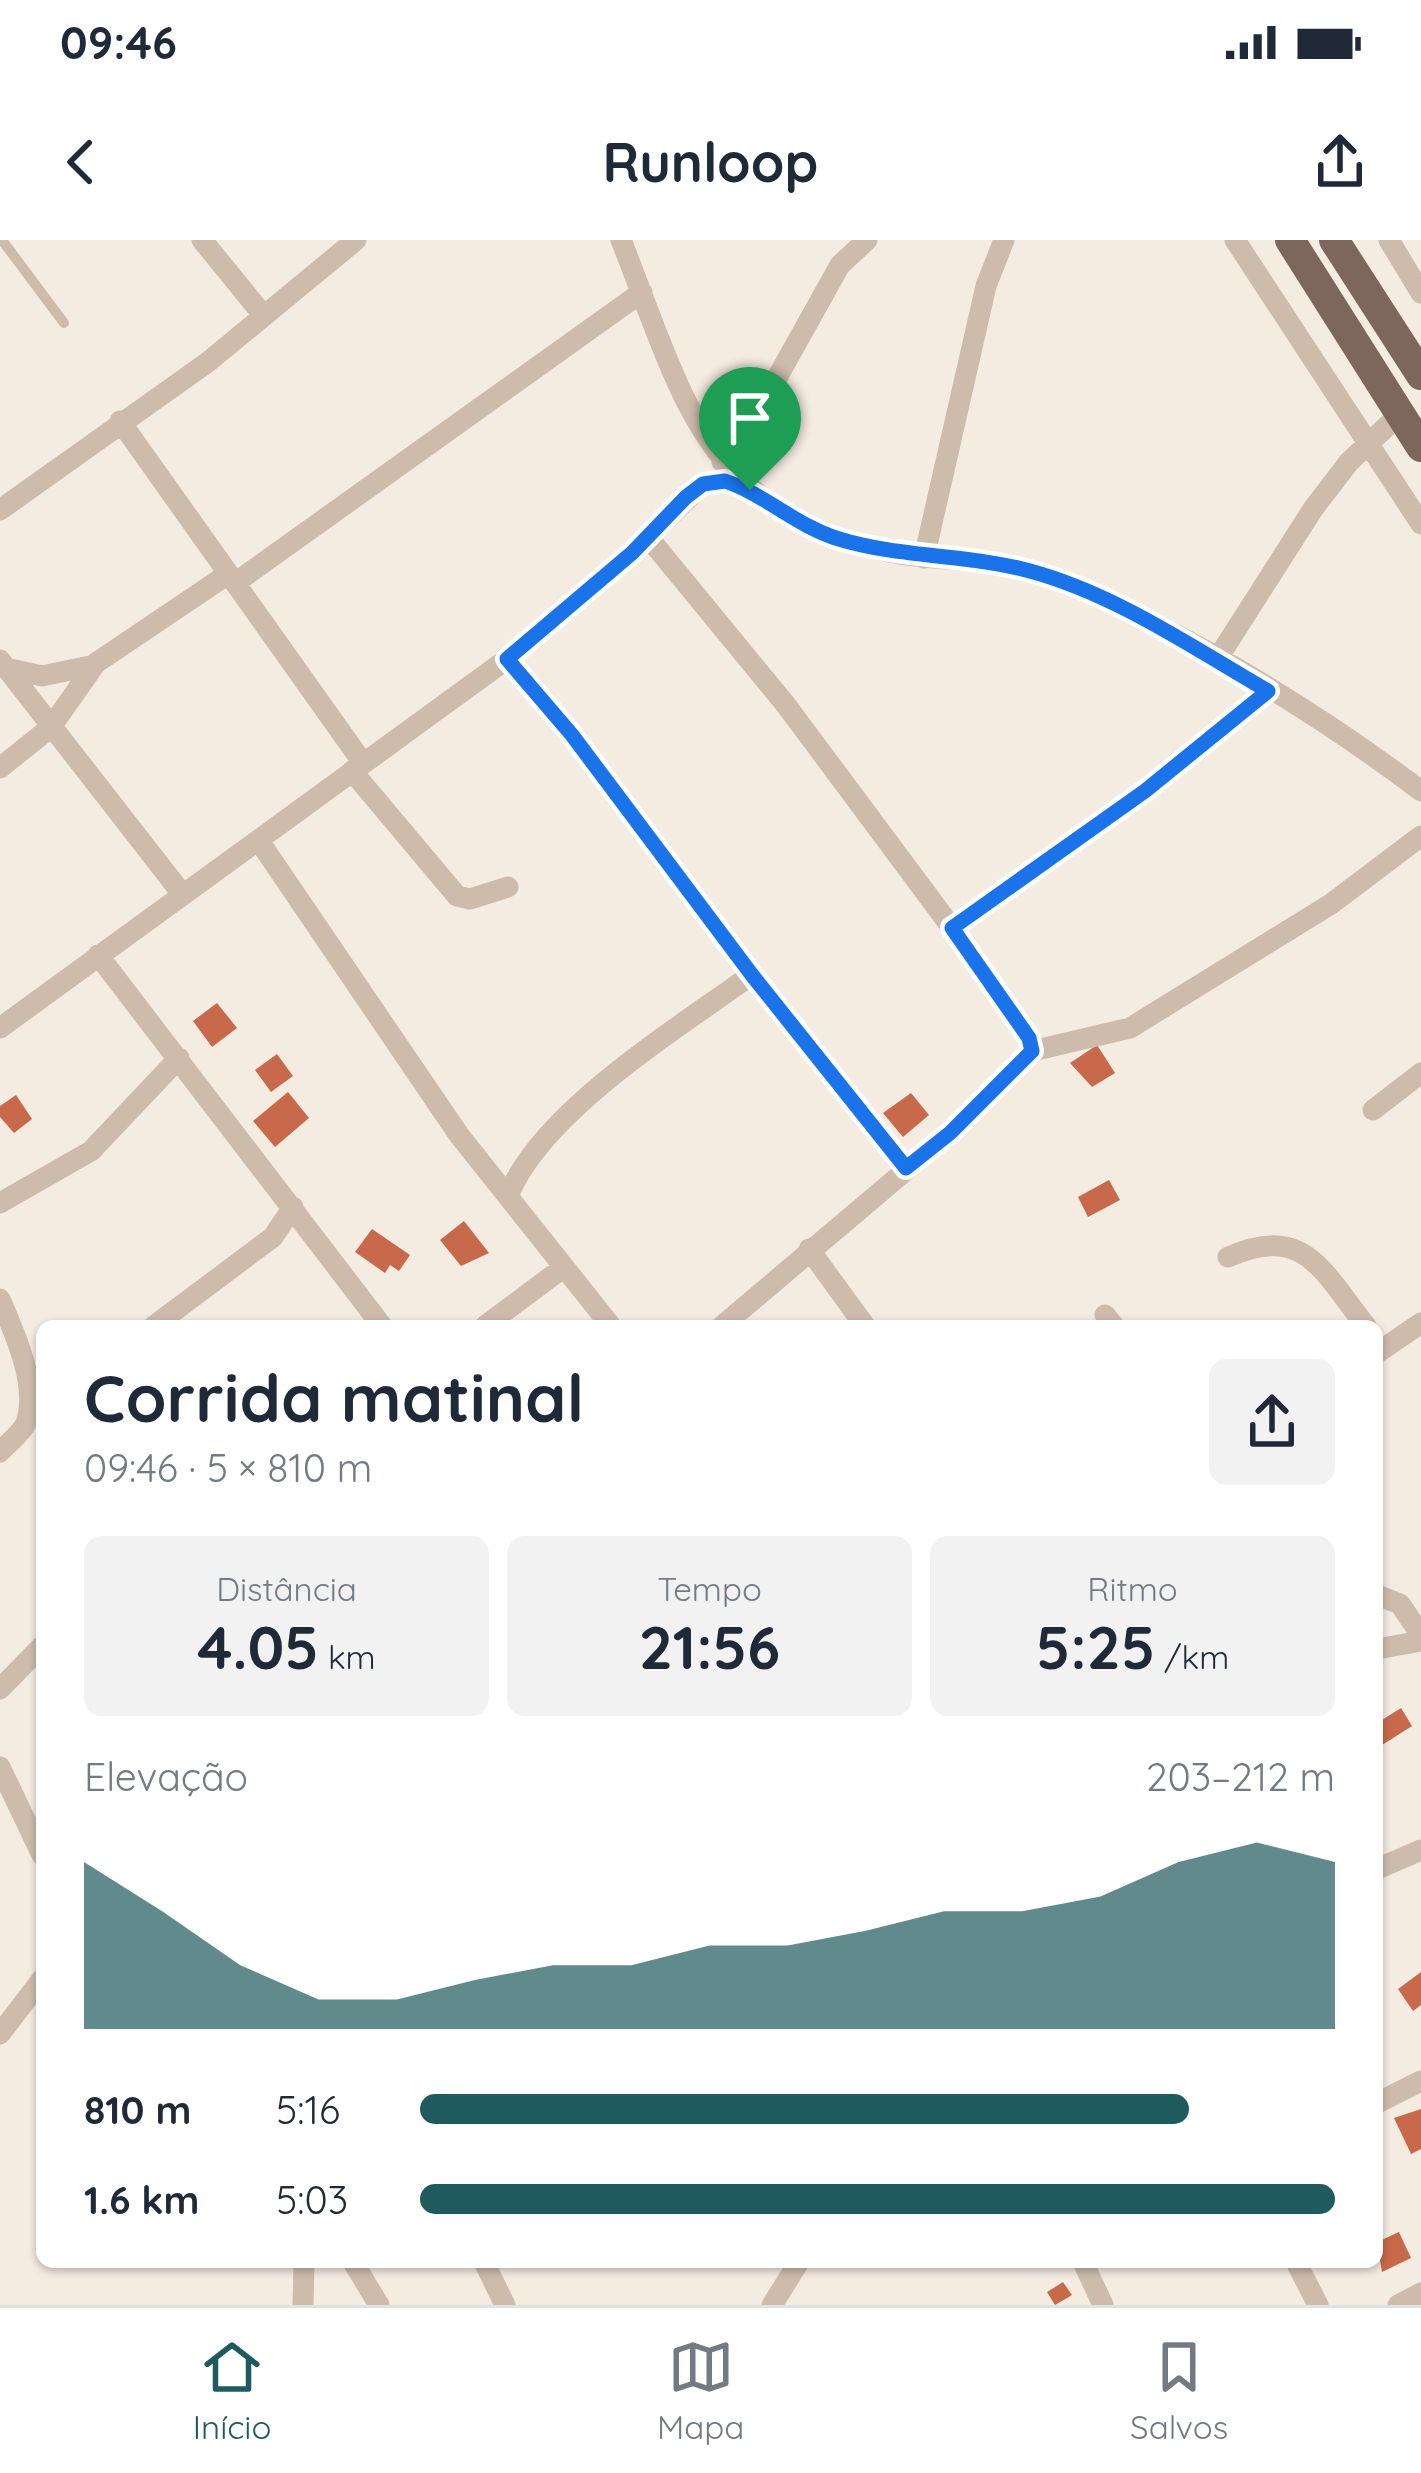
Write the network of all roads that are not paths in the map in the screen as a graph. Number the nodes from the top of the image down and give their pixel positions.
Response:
1 (2, 240) edge
2 (202, 240) edge
3 (356, 240) edge
4 (621, 240) edge
5 (867, 240) edge
6 (1004, 240) edge
7 (1235, 240) edge
8 (1290, 240) edge
9 (1334, 240) edge
10 (1388, 240) edge
11 (642, 292) junction
12 (1421, 292) edge
13 (264, 316) junction
14 (64, 322) dead end
15 (1421, 375) edge
16 (1402, 413) junction
17 (120, 422) junction
18 (1372, 442) junction
19 (1421, 447) edge
20 (722, 462) junction
21 (750, 490) junction
22 (4, 502) edge
23 (1421, 524) edge
24 (648, 537) junction
25 (924, 558) junction
26 (231, 579) junction
27 (507, 659) junction
28 (1216, 661) junction
29 (96, 663) junction
30 (3, 664) edge
31 (1268, 691) junction
32 (51, 727) junction
33 (357, 767) junction
34 (0, 768) edge
35 (1421, 791) edge
36 (1421, 836) edge
37 (259, 841) junction
38 (508, 886) dead end
39 (183, 895) junction
40 (952, 928) junction
41 (98, 955) junction
42 (752, 975) junction
43 (0, 1028) edge
44 (1032, 1051) junction
45 (179, 1058) junction
46 (1421, 1073) edge
47 (1373, 1110) dead end
48 (906, 1168) junction
49 (508, 1196) junction
50 (0, 1203) edge
51 (293, 1207) junction
52 (809, 1249) junction
53 (1228, 1257) dead end
54 (564, 1267) junction
55 (0, 1299) edge
56 (162, 1320) edge
57 (378, 1320) edge
58 (493, 1320) edge
59 (606, 1320) edge
60 (729, 1320) edge
61 (862, 1320) edge
62 (1361, 1320) edge
63 (1421, 1323) edge
64 (1383, 1345) edge
65 (34, 1420) edge
66 (0, 1452) edge
67 (1383, 1597) edge
68 (1421, 1638) edge
69 (1383, 1648) edge
70 (36, 1652) edge
71 (0, 1689) edge
72 (0, 1767) edge
73 (36, 1842) edge
74 (1421, 1850) edge
75 (1383, 1866) edge
76 (36, 1987) edge
77 (0, 2034) edge
78 (1421, 2081) edge
79 (1383, 2100) edge
80 (304, 2268) edge
81 (357, 2268) edge
82 (487, 2268) edge
83 (795, 2268) edge
84 (1086, 2268) edge
85 (1299, 2268) edge
86 (1421, 2293) edge
87 (303, 2305) edge
88 (379, 2305) edge
89 (505, 2305) edge
90 (772, 2305) edge
91 (1102, 2305) edge
92 (1318, 2305) edge
93 (1398, 2305) edge

1 - 14 lane
2 - 13 street
3 - 13 street
4 - 11 street
5 - 20 street
6 - 25 street
7 - 18 street
8 - 16 main road
9 - 15 main road
10 - 12 street
11 - 20 street
11 - 26 street
13 - 17 street
16 - 18 street
16 - 19 main road
17 - 22 street
17 - 26 street
18 - 23 street
18 - 28 street
20 - 21 street
21 - 24 street
21 - 25 street
24 - 27 street
24 - 40 street
25 - 28 street
26 - 29 street
26 - 33 street
27 - 33 street
27 - 42 street
28 - 31 street
29 - 30 street
29 - 32 street
30 - 32 street
31 - 35 street
31 - 40 street
32 - 34 street
32 - 39 street
33 - 37 street
33 - 38 street
36 - 44 street
37 - 39 street
37 - 49 street
39 - 41 street
40 - 44 street
41 - 43 street
41 - 45 street
42 - 48 street
42 - 49 street
44 - 48 street
45 - 50 street
45 - 51 street
46 - 47 street
48 - 52 street
49 - 54 street
51 - 56 street
51 - 57 street
52 - 60 street
52 - 61 street
53 - 62 street
54 - 58 street
54 - 59 street
55 - 65 street
63 - 64 street
65 - 66 street
67 - 68 street
68 - 69 street
70 - 71 street
72 - 73 street
74 - 75 street
76 - 77 street
78 - 79 street
80 - 87 street
81 - 88 street
82 - 89 street
83 - 90 street
84 - 91 street
85 - 92 street
86 - 93 street

